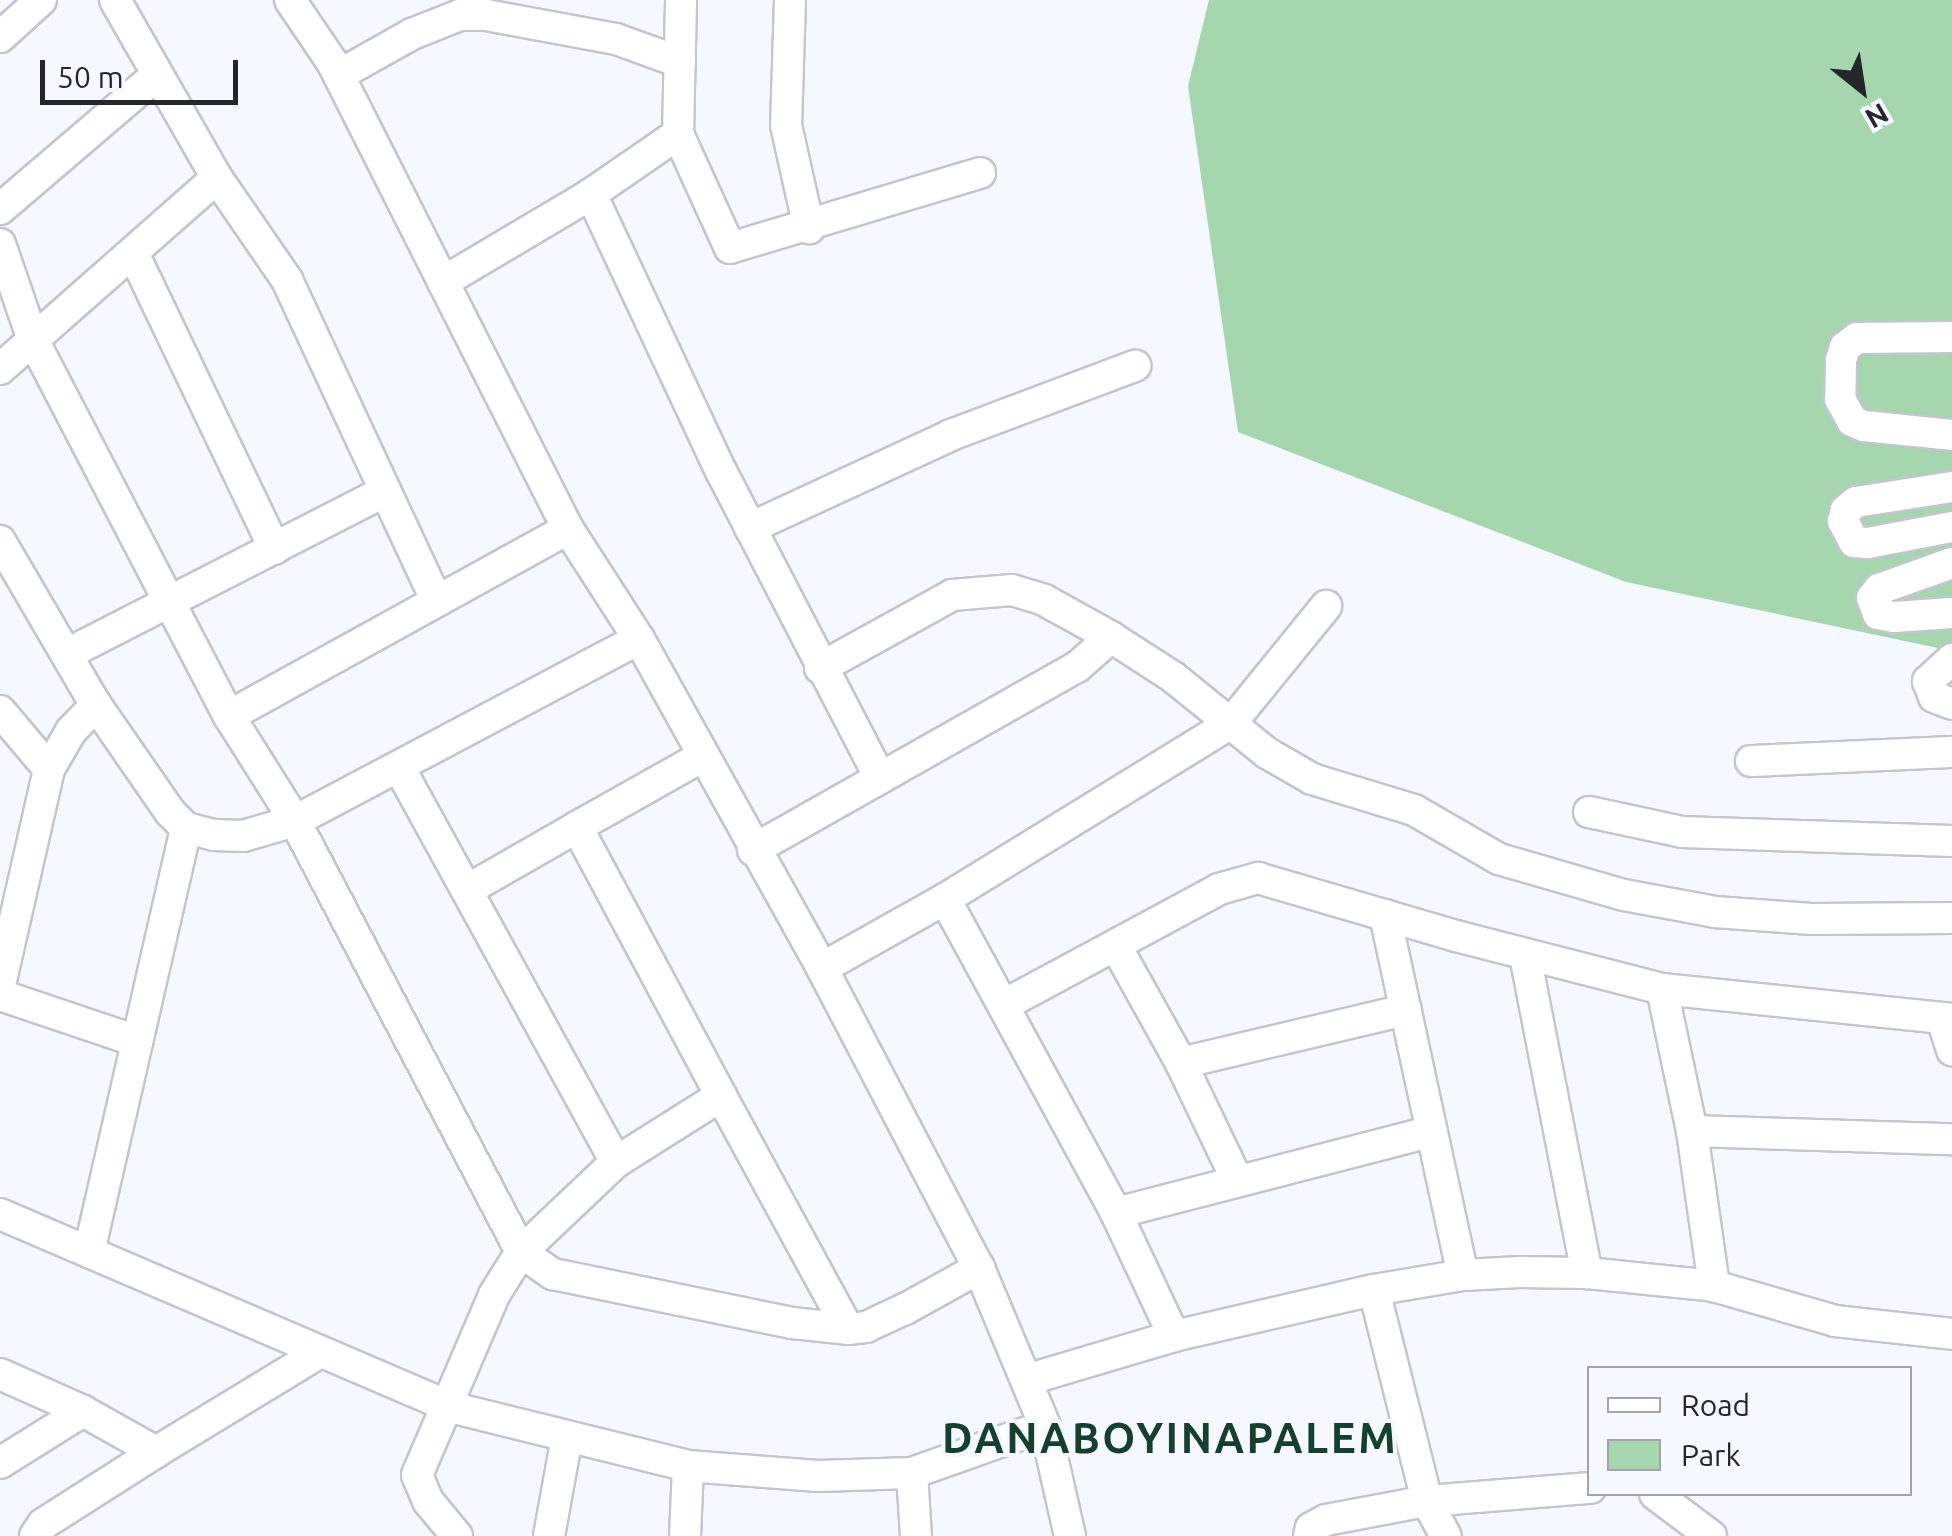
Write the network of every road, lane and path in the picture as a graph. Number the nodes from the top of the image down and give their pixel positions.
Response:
1 (42, 0) edge
2 (115, 0) edge
3 (290, 0) edge
4 (681, 0) edge
5 (790, 0) edge
6 (0, 37) edge
7 (680, 62) junction
8 (157, 75) junction
9 (339, 76) junction
10 (678, 134) junction
11 (980, 173) dead end
12 (217, 178) junction
13 (592, 194) junction
14 (0, 210) edge
15 (809, 228) junction
16 (0, 244) edge
17 (133, 252) junction
18 (443, 282) junction
19 (1952, 338) edge
20 (33, 340) junction
21 (1135, 366) dead end
22 (0, 370) edge
23 (1952, 435) edge
24 (1952, 488) edge
25 (385, 491) junction
26 (1952, 527) edge
27 (568, 528) junction
28 (750, 528) junction
29 (0, 541) edge
30 (275, 549) junction
31 (1952, 563) edge
32 (437, 601) junction
33 (170, 603) junction
34 (1326, 606) dead end
35 (1952, 613) edge
36 (1111, 637) junction
37 (639, 640) junction
38 (69, 653) junction
39 (1952, 659) edge
40 (820, 668) junction
41 (1952, 704) edge
42 (96, 705) junction
43 (0, 710) edge
44 (230, 716) junction
45 (1231, 723) junction
46 (1952, 752) edge
47 (702, 756) junction
48 (1751, 762) dead end
49 (399, 766) junction
50 (48, 769) junction
51 (880, 778) junction
52 (1589, 812) dead end
53 (295, 821) junction
54 (577, 826) junction
55 (186, 828) junction
56 (1952, 841) edge
57 (753, 850) junction
58 (467, 890) junction
59 (945, 900) junction
60 (1385, 915) junction
61 (1952, 918) edge
62 (1117, 948) junction
63 (1525, 955) junction
64 (822, 968) junction
65 (0, 984) edge
66 (1662, 989) junction
67 (0, 995) edge
68 (1004, 1006) junction
69 (1406, 1010) junction
70 (1947, 1019) edge
71 (137, 1041) junction
72 (1952, 1050) edge
73 (1182, 1064) junction
74 (721, 1096) junction
75 (1432, 1131) junction
76 (1692, 1132) junction
77 (1952, 1140) edge
78 (616, 1162) junction
79 (1237, 1180) junction
80 (1116, 1212) junction
81 (0, 1214) edge
82 (88, 1252) junction
83 (521, 1252) junction
84 (979, 1268) junction
85 (1587, 1273) junction
86 (1463, 1275) junction
87 (1714, 1286) junction
88 (1374, 1290) junction
89 (848, 1329) junction
90 (1952, 1334) edge
91 (1174, 1336) junction
92 (319, 1353) junction
93 (0, 1374) edge
94 (1029, 1378) junction
95 (450, 1407) junction
96 (83, 1411) junction
97 (1046, 1426) junction
98 (566, 1437) junction
99 (156, 1452) junction
100 (0, 1464) edge
101 (688, 1466) junction
102 (912, 1472) junction
103 (1587, 1488) edge
104 (1658, 1496) edge
105 (1426, 1501) junction
106 (35, 1536) edge
107 (458, 1536) edge
108 (549, 1536) edge
109 (685, 1536) edge
110 (916, 1536) edge
111 (1070, 1536) edge
112 (1309, 1536) edge
113 (1446, 1536) edge
114 (1710, 1536) edge

1 - 6 street
2 - 8 street
3 - 9 street
4 - 7 street
5 - 15 street
7 - 9 street
7 - 10 street
8 - 12 street
8 - 14 street
9 - 18 street
10 - 13 street
10 - 15 street
11 - 15 street
12 - 17 street
12 - 25 street
13 - 18 street
13 - 28 street
16 - 20 street
17 - 20 street
17 - 30 street
18 - 27 street
19 - 23 street
20 - 22 street
20 - 33 street
21 - 28 street
24 - 26 street
25 - 30 street
25 - 32 street
27 - 32 street
27 - 37 street
28 - 40 street
29 - 38 street
30 - 33 street
31 - 35 street
32 - 44 street
33 - 38 street
33 - 44 street
34 - 45 street
36 - 40 street
36 - 45 street
36 - 51 street
37 - 47 street
37 - 49 street
38 - 42 street
39 - 41 street
40 - 51 street
42 - 50 street
42 - 55 street
43 - 50 street
44 - 53 street
45 - 59 street
45 - 61 street
46 - 48 street
47 - 54 street
47 - 57 street
49 - 53 street
49 - 58 street
50 - 65 street
51 - 57 street
52 - 56 street
53 - 55 street
53 - 83 street
54 - 58 street
54 - 74 street
55 - 71 street
57 - 64 street
58 - 78 street
59 - 64 street
59 - 68 street
60 - 62 street
60 - 63 street
60 - 69 street
62 - 68 street
62 - 73 street
63 - 66 street
63 - 85 street
64 - 84 street
66 - 70 street
66 - 76 street
67 - 71 street
68 - 80 street
69 - 73 street
69 - 75 street
70 - 72 street
71 - 82 street
73 - 79 street
74 - 78 street
74 - 89 street
75 - 79 street
75 - 86 street
76 - 77 street
76 - 87 street
78 - 83 street
79 - 80 street
80 - 91 street
81 - 82 street
82 - 92 street
83 - 89 street
83 - 95 street
84 - 89 street
84 - 94 street
85 - 86 street
85 - 87 street
86 - 88 street
87 - 90 street
88 - 91 street
88 - 105 street
91 - 94 street
92 - 95 street
92 - 99 street
93 - 96 street
94 - 97 street
95 - 98 street
95 - 107 street
96 - 99 street
96 - 100 street
97 - 102 street
97 - 111 street
98 - 101 street
98 - 108 street
99 - 106 street
101 - 102 street
101 - 109 street
102 - 110 street
103 - 105 street
104 - 114 street
105 - 112 street
105 - 113 street

